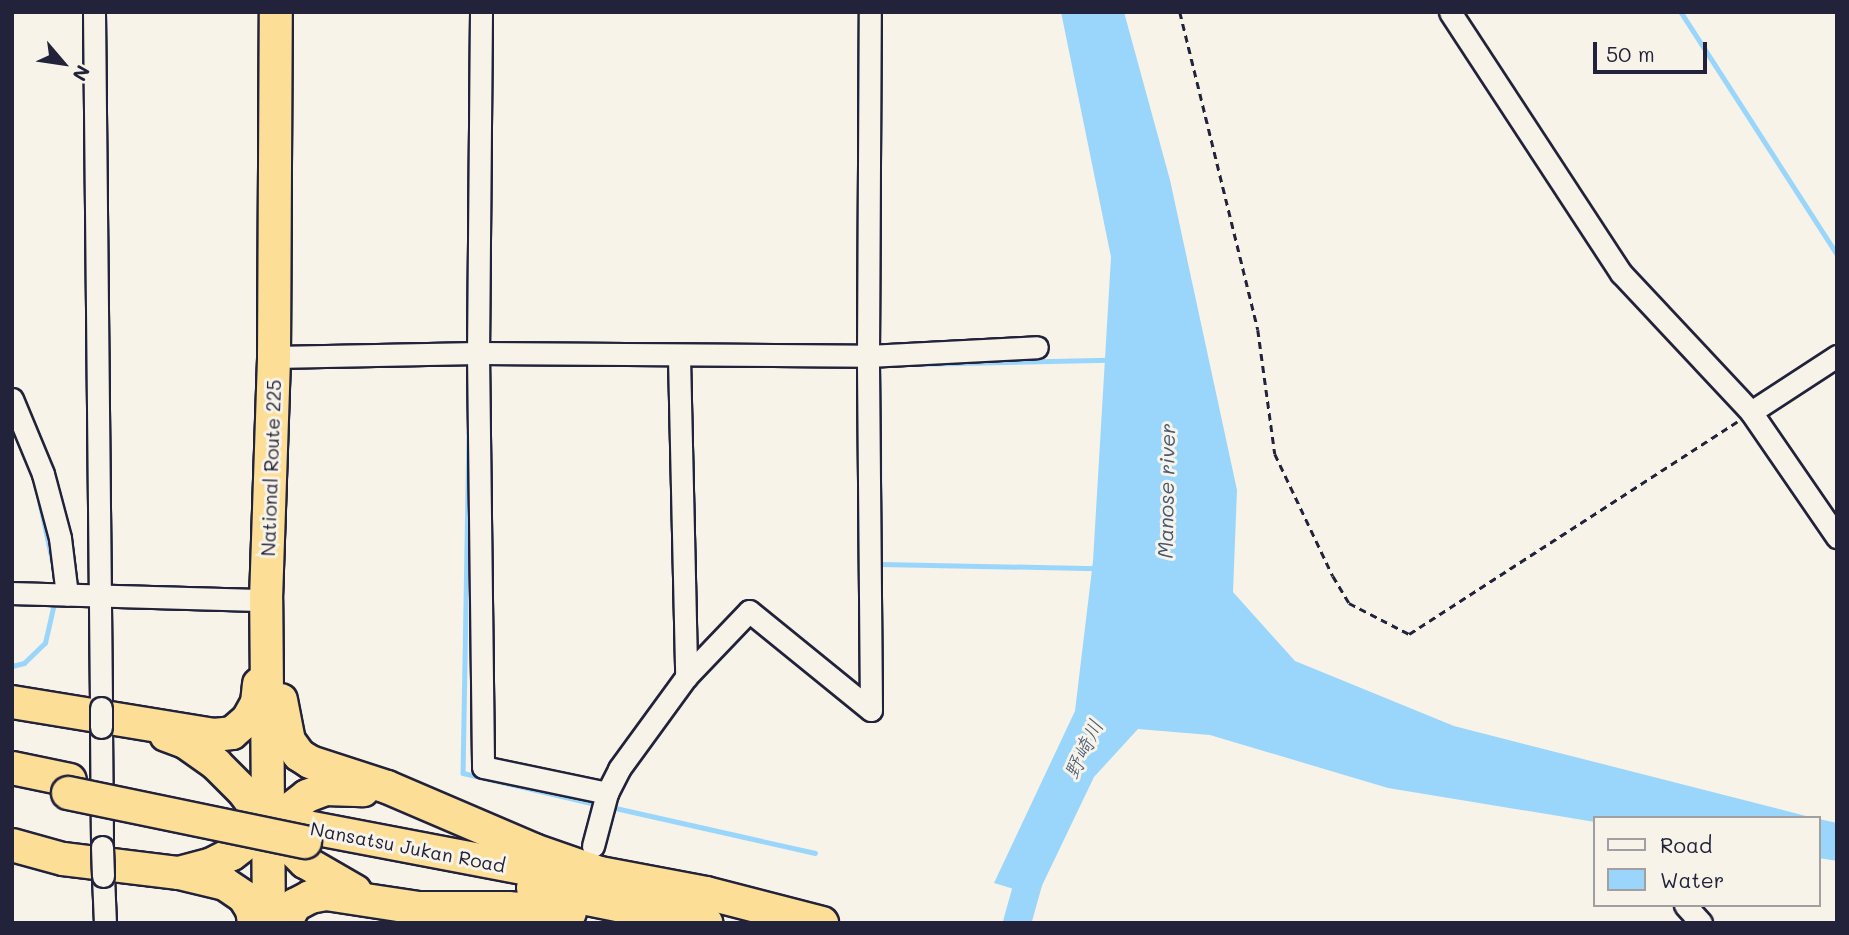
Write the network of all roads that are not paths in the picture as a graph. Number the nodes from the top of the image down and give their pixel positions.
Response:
1 (94, 12) edge
2 (276, 12) edge
3 (481, 12) edge
4 (870, 12) edge
5 (1450, 12) edge
6 (1037, 347) dead end
7 (478, 353) junction
8 (868, 356) junction
9 (1837, 356) edge
10 (274, 357) junction
11 (679, 361) junction
12 (12, 400) edge
13 (1751, 412) junction
14 (1837, 537) edge
15 (12, 593) edge
16 (58, 594) junction
17 (100, 595) junction
18 (266, 613) junction
19 (686, 677) junction
20 (12, 702) edge
21 (111, 719) junction
22 (12, 768) edge
23 (12, 783) edge
24 (69, 786) junction
25 (607, 793) junction
26 (426, 804) junction
27 (267, 826) junction
28 (306, 834) junction
29 (12, 845) edge
30 (593, 846) dead end
31 (179, 873) junction
32 (373, 899) junction
33 (1687, 907) edge
34 (106, 923) edge
35 (254, 923) edge
36 (268, 923) edge
37 (285, 923) edge
38 (659, 923) edge
39 (707, 923) edge
40 (805, 923) edge
41 (822, 923) edge
42 (1701, 923) edge

1 - 17 street
2 - 10 highway, National Route 225
3 - 7 street
4 - 8 street
5 - 13 street
6 - 8 street
7 - 10 street
7 - 11 street
7 - 25 street
8 - 11 street
8 - 19 street
9 - 13 street
10 - 18 highway, National Route 225
11 - 19 street
12 - 16 street
13 - 14 street
15 - 16 street
16 - 17 street
17 - 18 street
17 - 21 street
18 - 21 highway
18 - 26 highway
18 - 27 highway, National Route 225
19 - 25 street
20 - 21 highway
21 - 27 highway
21 - 34 street, bridge
22 - 24 highway, Nansatsu Jukan Road
23 - 24 highway, Nansatsu Jukan Road
24 - 27 highway, Nansatsu Jukan Road, bridge
25 - 30 street
26 - 27 highway
26 - 41 highway
27 - 28 highway, Nansatsu Jukan Road, bridge
27 - 31 highway
27 - 32 highway
27 - 36 highway, National Route 225
28 - 39 highway, Nansatsu Jukan Road
28 - 40 highway, Nansatsu Jukan Road
29 - 31 highway
31 - 35 highway
32 - 37 highway
32 - 38 highway
33 - 42 street

